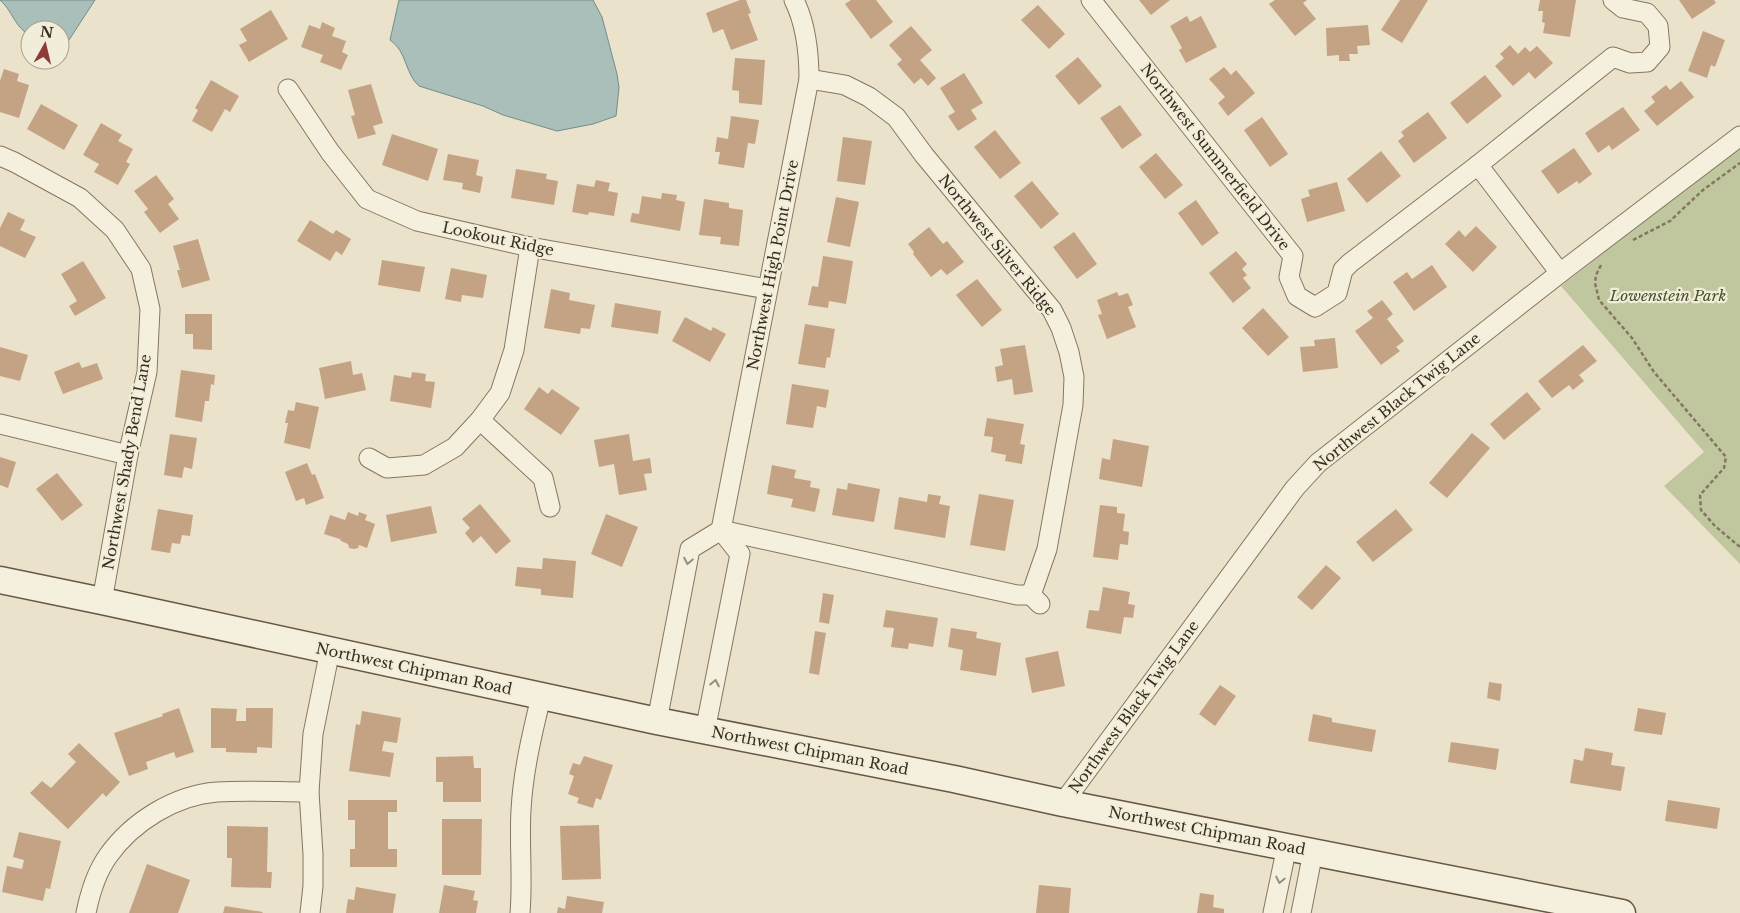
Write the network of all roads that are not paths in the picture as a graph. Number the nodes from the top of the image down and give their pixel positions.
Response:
1 (794, 0) edge
2 (1091, 0) edge
3 (1613, 0) edge
4 (809, 79) junction
5 (288, 89) dead end
6 (1740, 136) edge
7 (0, 156) edge
8 (1478, 165) junction
9 (530, 247) junction
10 (1560, 273) junction
11 (767, 290) junction
12 (480, 420) junction
13 (0, 424) edge
14 (128, 455) junction
15 (369, 458) dead end
16 (550, 507) dead end
17 (721, 530) junction
18 (0, 580) edge
19 (102, 601) junction
20 (330, 650) junction
21 (541, 697) junction
22 (656, 721) junction
23 (705, 731) junction
24 (309, 792) junction
25 (1063, 803) junction
26 (1287, 846) junction
27 (1313, 852) junction
28 (86, 913) edge
29 (310, 913) edge
30 (520, 913) edge
31 (1273, 913) edge
32 (1301, 913) edge
33 (1622, 913) edge

1 - 4 street, Northwest High Point Drive
2 - 8 street, Northwest Summerfield Drive
3 - 8 street, Northwest Summerfield Drive
4 - 11 street, Northwest High Point Drive
4 - 17 street, Northwest Silver Ridge
5 - 9 street, Lookout Ridge
6 - 10 street, Northwest Black Twig Lane
7 - 14 street, Northwest Shady Bend Lane
8 - 10 street
9 - 11 street, Lookout Ridge
9 - 12 street
10 - 25 street, Northwest Black Twig Lane
11 - 17 street, Northwest High Point Drive
12 - 15 street
12 - 16 street
13 - 14 street
14 - 19 street, Northwest Shady Bend Lane
17 -> 22 street
23 -> 17 street
18 - 19 main road, Northwest Chipman Road
19 - 20 main road, Northwest Chipman Road
20 - 21 main road, Northwest Chipman Road
20 - 24 street
21 - 22 main road, Northwest Chipman Road
21 - 30 street
22 - 23 main road, Northwest Chipman Road
23 - 25 main road, Northwest Chipman Road
24 - 28 street
24 - 29 street
25 - 26 main road, Northwest Chipman Road
26 - 27 main road, Northwest Chipman Road
26 -> 31 street
27 - 32 street
27 - 33 main road, Northwest Chipman Road

